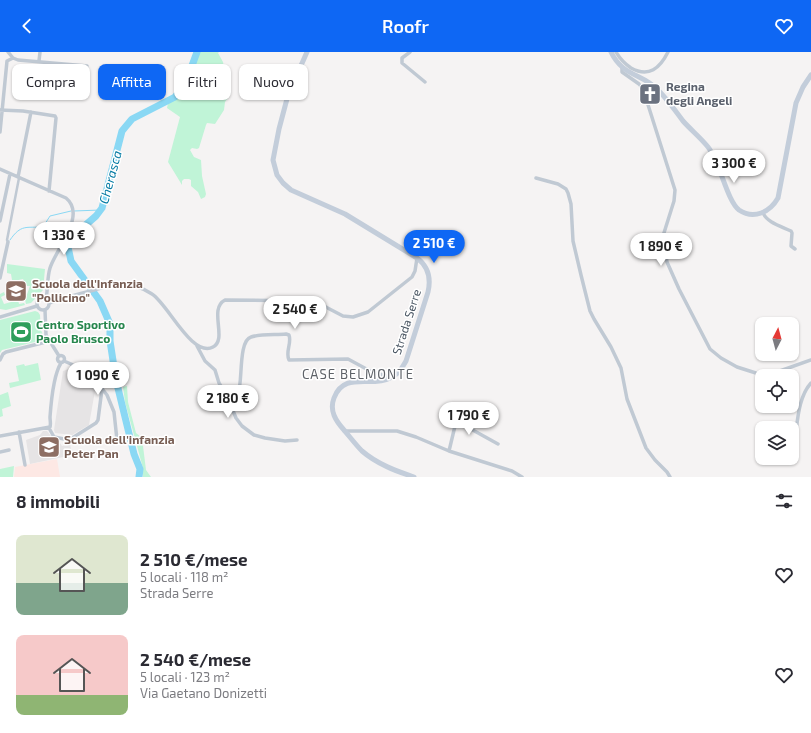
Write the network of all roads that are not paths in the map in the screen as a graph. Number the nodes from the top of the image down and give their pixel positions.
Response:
1 (9, 52) edge
2 (40, 52) edge
3 (307, 52) edge
4 (410, 52) edge
5 (611, 52) edge
6 (616, 52) edge
7 (668, 52) edge
8 (13, 58) junction
9 (39, 61) junction
10 (68, 64) edge
11 (622, 68) junction
12 (811, 75) edge
13 (425, 82) dead end
14 (1, 110) edge
15 (31, 112) junction
16 (0, 132) edge
17 (0, 169) edge
18 (10, 174) junction
19 (19, 177) junction
20 (536, 178) dead end
21 (49, 191) junction
22 (763, 212) junction
23 (0, 221) edge
24 (8, 242) joint
25 (795, 250) dead end
26 (417, 258) junction
27 (0, 278) edge
28 (46, 299) junction
29 (49, 303) junction
30 (37, 306) junction
31 (45, 310) junction
32 (1, 315) edge
33 (50, 341) junction
34 (197, 345) junction
35 (0, 360) edge
36 (811, 360) edge
37 (62, 362) junction
38 (392, 378) junction
39 (811, 383) edge
40 (102, 389) junction
41 (230, 403) junction
42 (798, 421) edge
43 (49, 428) junction
44 (344, 430) junction
45 (19, 432) junction
46 (0, 436) edge
47 (117, 440) dead end
48 (297, 440) dead end
49 (498, 444) dead end
50 (9, 450) dead end
51 (448, 451) junction
52 (0, 452) edge
53 (25, 465) dead end
54 (414, 477) edge
55 (522, 477) edge
56 (670, 477) edge

1 - 8 street
2 - 9 street
3 - 26 main road, Strada Serre
4 - 13 street
5 - 11 main road
6 - 7 street
8 - 9 street
8 - 14 street
9 - 10 street
11 - 22 main road
11 - 36 street
12 - 22 main road
14 - 15 street
14 - 16 street
15 - 19 street
15 - 21 street
17 - 18 street
18 - 19 street
18 - 23 street
19 - 21 street
19 - 24 street
20 - 56 street
21 - 28 street
22 - 25 street
24 - 27 street
26 - 34 street
26 - 38 main road, Strada Serre
28 - 29 street
28 - 30 street
29 - 31 street
29 - 34 street
30 - 31 street
30 - 32 street
31 - 33 street
33 - 35 street
33 - 37 street
34 - 41 street
37 - 40 street
37 - 43 street
38 - 41 street
38 - 44 main road
39 - 42 street
40 - 43 street
40 - 47 street
41 - 48 street
43 - 45 street
44 - 51 street
44 - 54 main road
45 - 46 street
45 - 53 street
49 - 51 street
50 - 52 street
51 - 55 street

